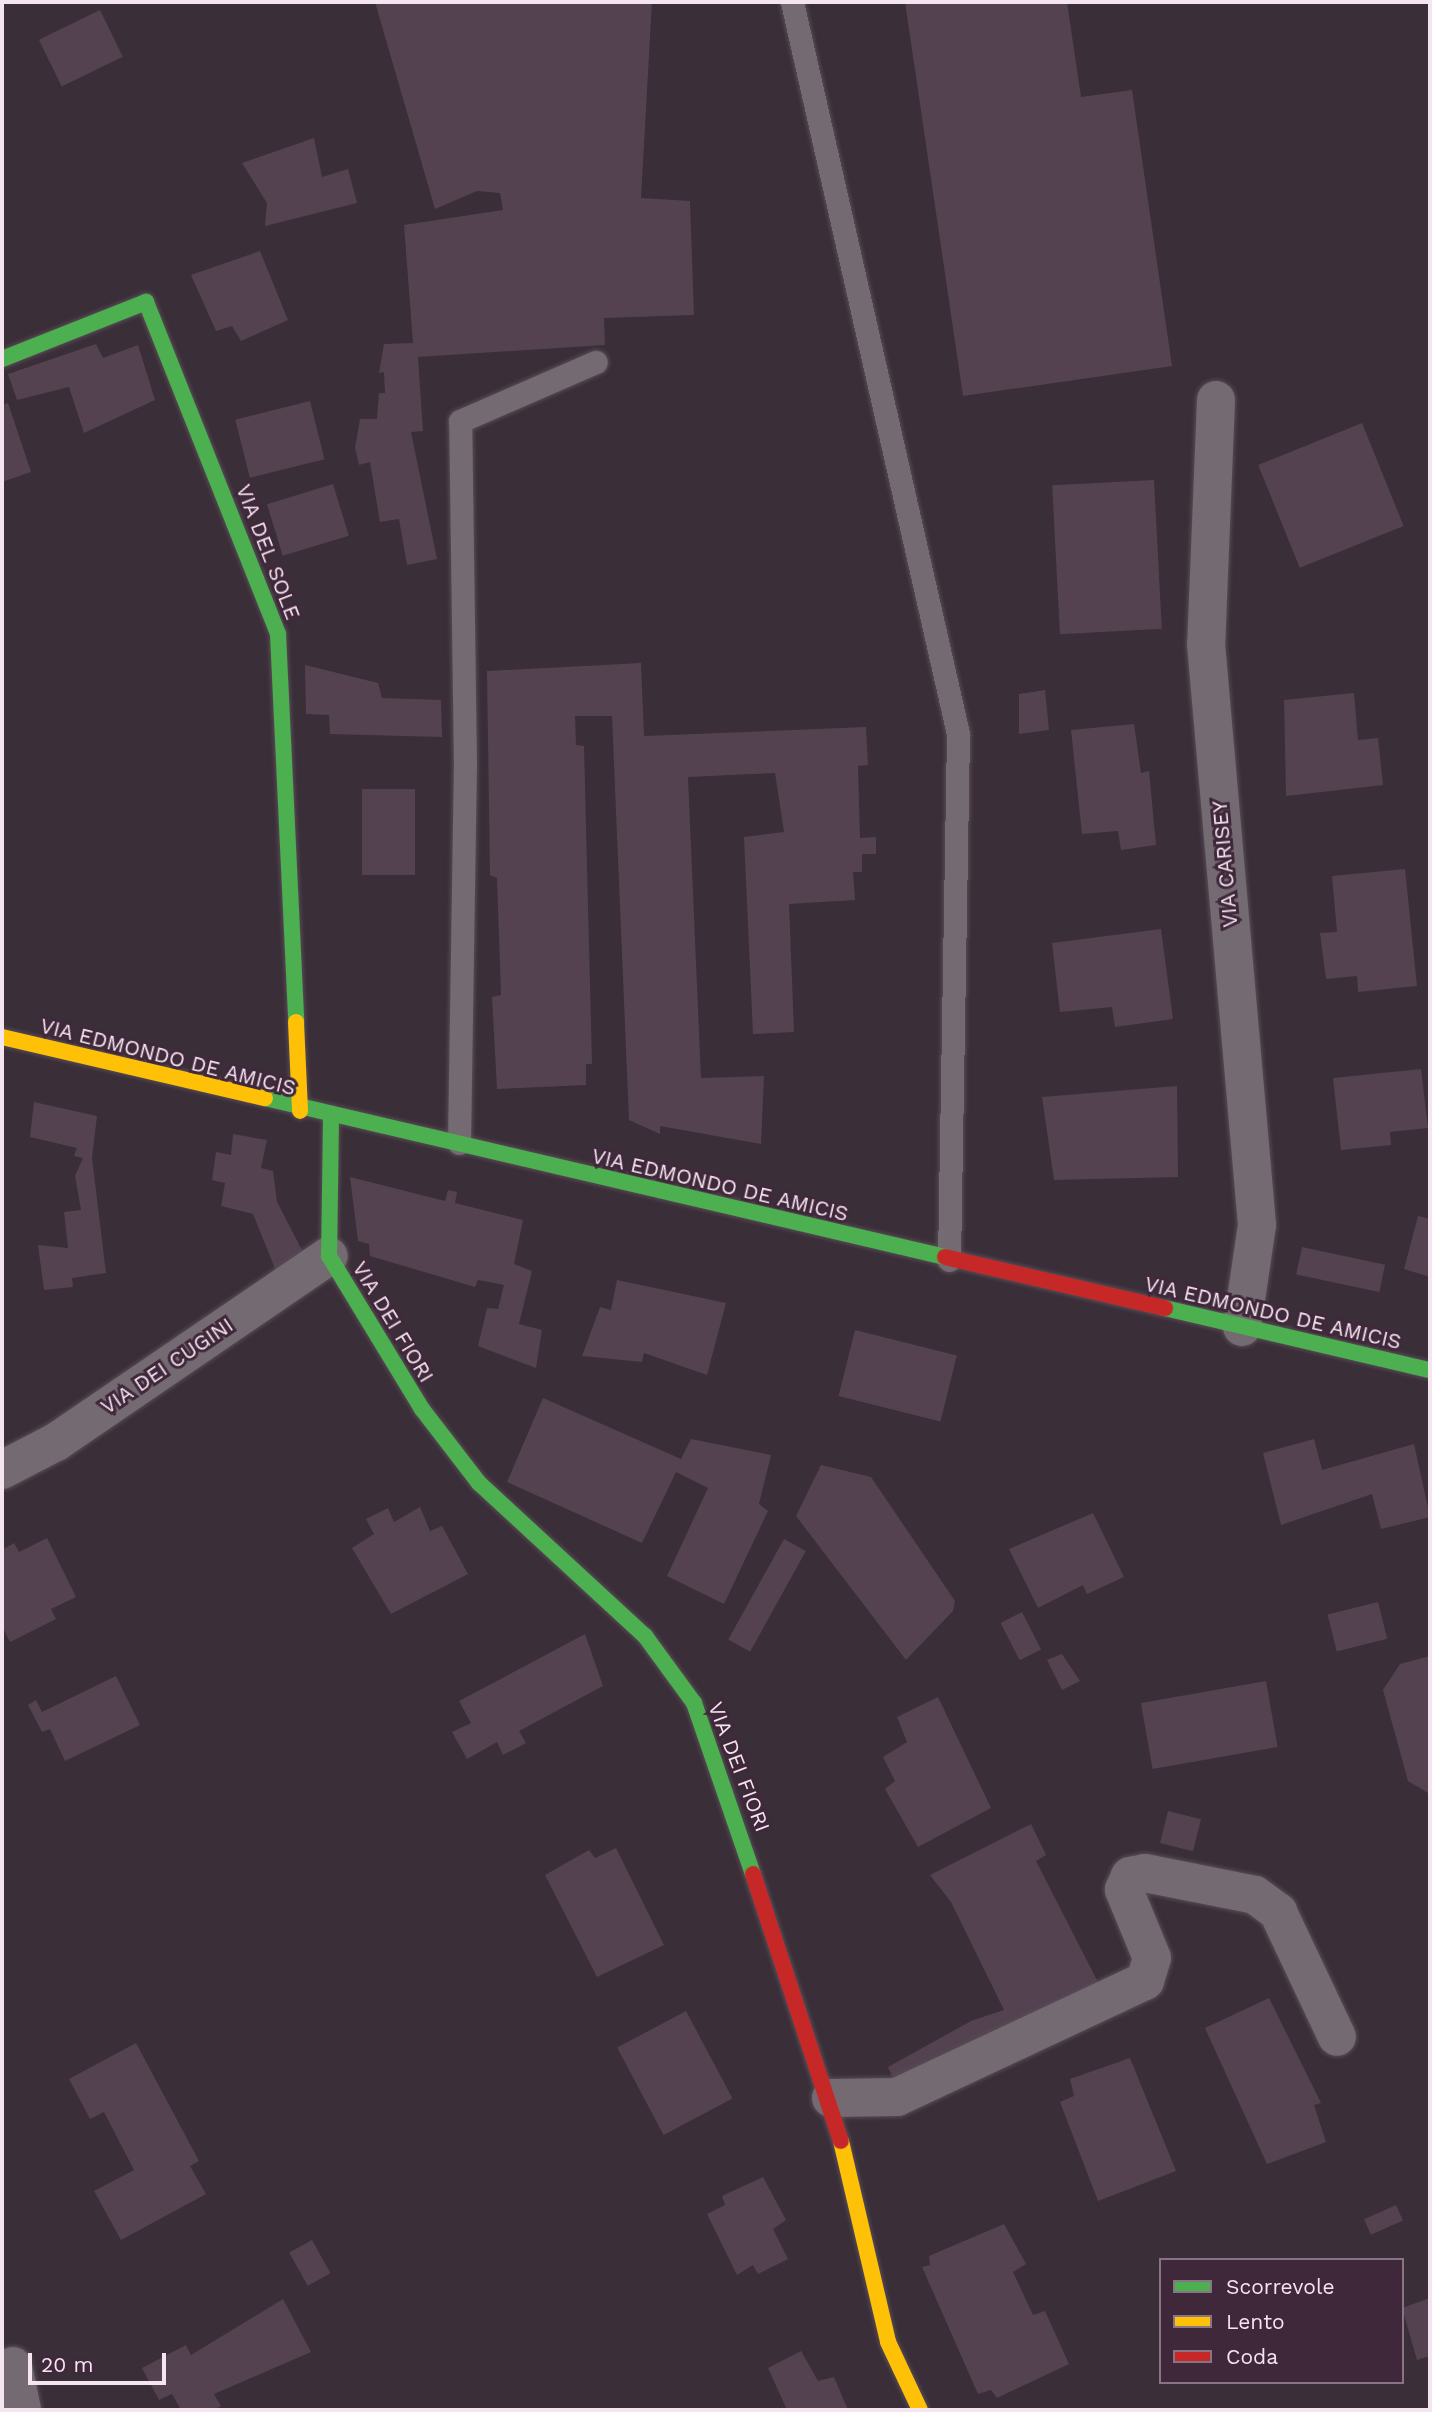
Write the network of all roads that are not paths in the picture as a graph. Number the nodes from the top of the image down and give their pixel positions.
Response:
1 (792, 2) edge
2 (2, 359) edge
3 (596, 362) dead end
4 (1216, 400) dead end
5 (2, 1037) edge
6 (300, 1111) junction
7 (331, 1118) junction
8 (459, 1143) junction
9 (329, 1256) junction
10 (949, 1260) junction
11 (1242, 1327) junction
12 (1430, 1370) edge
13 (2, 1470) edge
14 (1338, 2037) dead end
15 (831, 2098) junction
16 (13, 2366) dead end
17 (22, 2410) edge
18 (920, 2410) edge

1 - 10 lane
2 - 6 street, VIA DEL SOLE
3 - 8 lane
4 - 11 street, VIA CARISEY
5 - 6 street, VIA EDMONDO DE AMICIS
6 - 7 street, VIA EDMONDO DE AMICIS
7 - 8 street, VIA EDMONDO DE AMICIS
7 - 9 street, VIA DEI FIORI
8 - 10 street, VIA EDMONDO DE AMICIS
9 - 13 street, VIA DEI CUGINI
9 - 15 street, VIA DEI FIORI
10 - 11 street, VIA EDMONDO DE AMICIS
11 - 12 street, VIA EDMONDO DE AMICIS
14 - 15 street
15 - 18 street, VIA DEI FIORI
16 - 17 street

